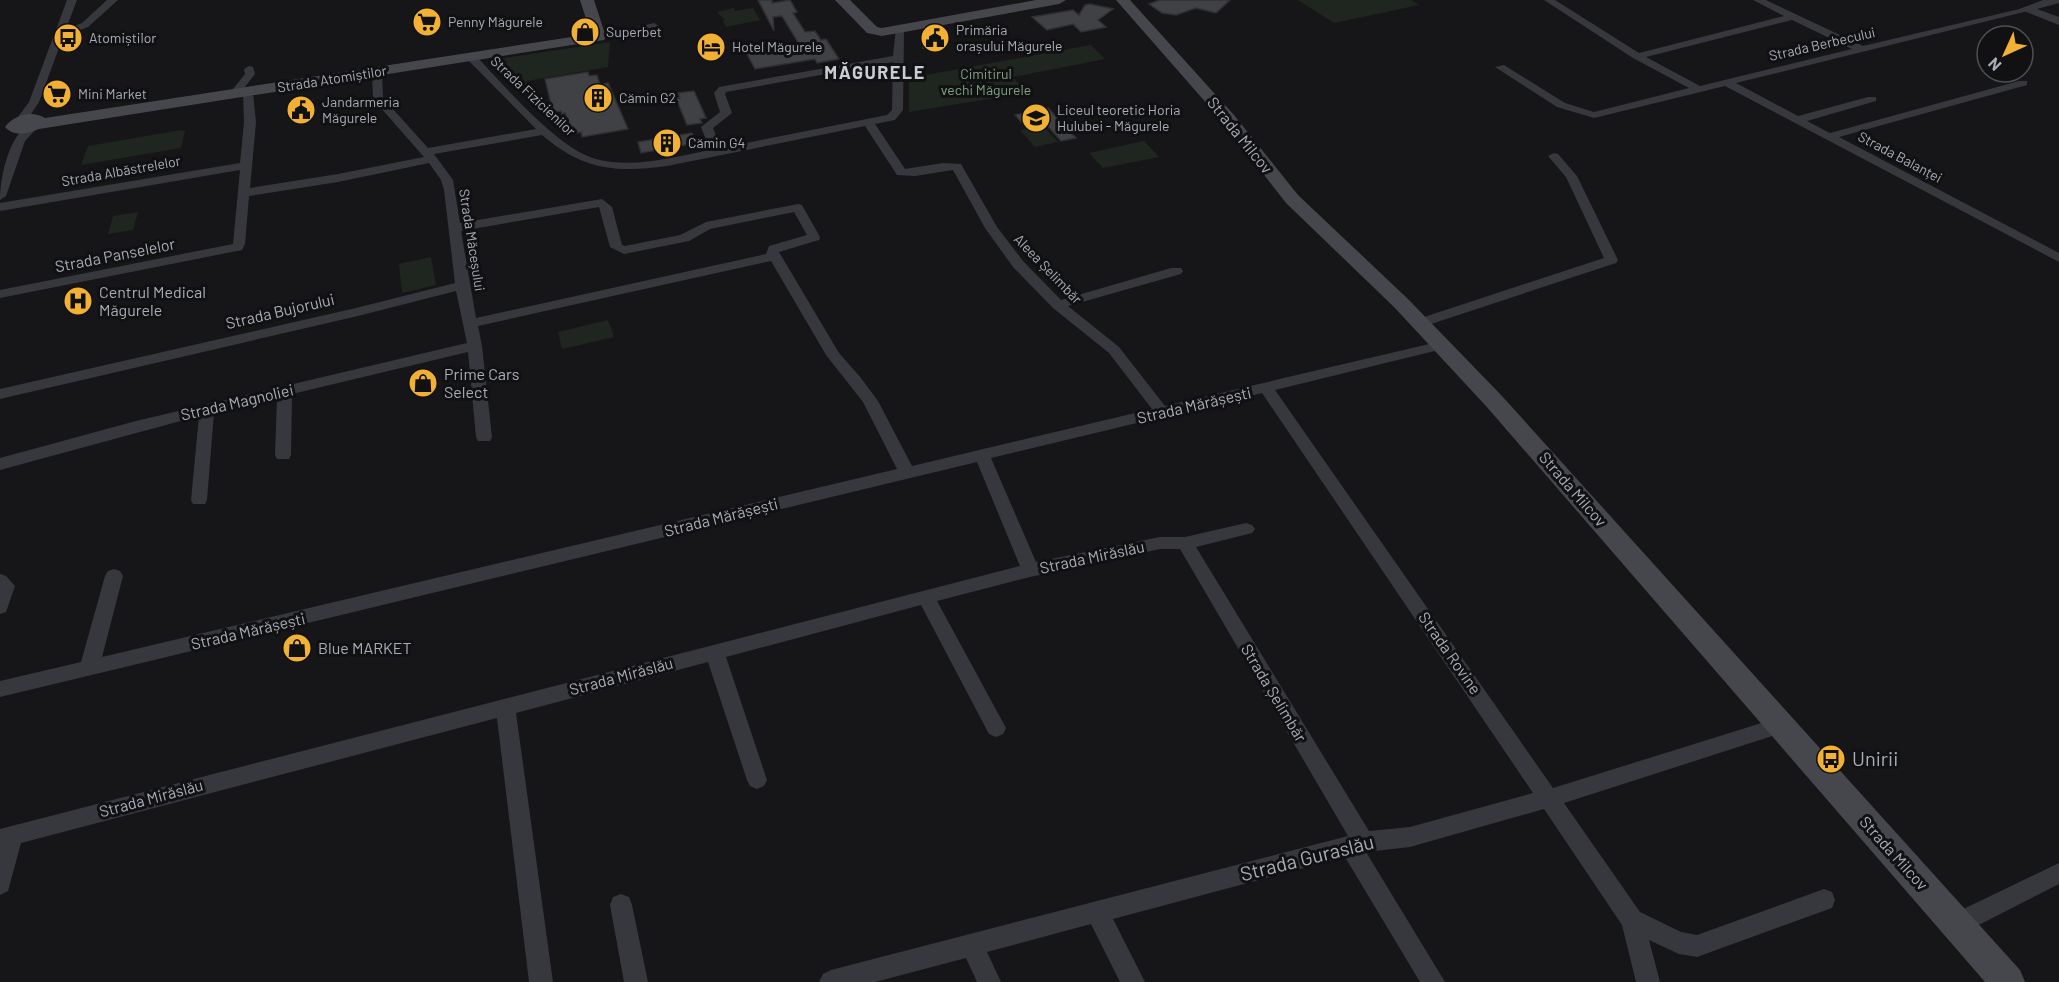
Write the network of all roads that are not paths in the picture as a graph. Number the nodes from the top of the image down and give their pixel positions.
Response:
1 (72, 0) edge
2 (112, 0) edge
3 (587, 0) edge
4 (842, 0) edge
5 (1059, 0) edge
6 (1549, 0) edge
7 (1758, 0) edge
8 (2056, 0) edge
9 (1121, 2) edge
10 (2025, 9) junction
11 (1793, 17) junction
12 (2059, 21) edge
13 (654, 26) dead end
14 (899, 30) junction
15 (59, 35) junction
16 (599, 37) junction
17 (1863, 50) junction
18 (1637, 56) junction
19 (471, 57) junction
20 (898, 58) junction
21 (1500, 67) dead end
22 (249, 69) dead end
23 (377, 72) junction
24 (1682, 82) junction
25 (1727, 82) junction
26 (2019, 84) edge
27 (1698, 89) junction
28 (241, 94) junction
29 (1679, 94) junction
30 (1872, 99) dead end
31 (1797, 120) junction
32 (27, 124) junction
33 (872, 128) junction
34 (0, 129) edge
35 (546, 131) junction
36 (1828, 137) junction
37 (717, 152) junction
38 (429, 155) junction
39 (1554, 156) dead end
40 (247, 165) junction
41 (244, 193) junction
42 (0, 196) edge
43 (0, 207) edge
44 (454, 228) junction
45 (774, 256) junction
46 (2059, 258) edge
47 (1176, 271) dead end
48 (462, 285) junction
49 (0, 294) edge
50 (1058, 304) junction
51 (471, 323) junction
52 (1420, 323) junction
53 (1442, 345) junction
54 (475, 346) junction
55 (1266, 387) junction
56 (285, 391) junction
57 (0, 394) edge
58 (207, 410) junction
59 (1162, 412) junction
60 (484, 436) dead end
61 (283, 455) dead end
62 (982, 456) junction
63 (0, 464) edge
64 (907, 472) junction
65 (199, 500) dead end
66 (1246, 529) dead end
67 (1185, 543) junction
68 (1030, 570) junction
69 (114, 576) dead end
70 (0, 581) edge
71 (925, 596) junction
72 (0, 607) edge
73 (714, 651) junction
74 (89, 669) junction
75 (0, 689) edge
76 (505, 706) junction
77 (1781, 725) junction
78 (996, 728) dead end
79 (757, 780) dead end
80 (1550, 798) junction
81 (6, 838) edge
82 (1356, 844) junction
83 (2059, 873) edge
84 (0, 884) edge
85 (1824, 900) dead end
86 (621, 905) dead end
87 (1097, 912) junction
88 (1632, 920) junction
89 (1957, 924) junction
90 (972, 945) junction
91 (541, 982) edge
92 (636, 982) edge
93 (831, 982) edge
94 (989, 982) edge
95 (1133, 982) edge
96 (1433, 982) edge
97 (1648, 982) edge
98 (2008, 982) edge

1 - 15 street
2 - 15 street
3 - 16 main road
4 - 14 main road
5 - 14 main road
6 - 18 street
7 - 11 street
8 - 10 street, Strada Berbecului
9 - 52 main road, Strada Milcov
10 - 12 street
10 - 17 street, Strada Berbecului
11 - 17 street
11 - 18 street
13 - 16 street, Strada Atomiștilor
14 - 20 street, Strada Fizicienilor
15 - 32 street
16 - 19 main road, Strada Atomiștilor
17 - 25 street, Strada Berbecului
18 - 24 street
19 - 23 main road, Strada Atomiștilor
19 - 35 street, Strada Fizicienilor
20 - 33 street, Strada Fizicienilor
20 - 37 street
21 - 29 street, Strada Berbecului
22 - 28 street
23 - 28 main road, Strada Atomiștilor
23 - 38 street, Strada Măceșului
24 - 27 street
24 - 29 street
25 - 27 street, Strada Berbecului
25 - 31 street, Strada Balanței
26 - 36 street
27 - 29 street, Strada Berbecului
28 - 32 main road, Strada Atomiștilor
28 - 40 street
30 - 31 street
31 - 36 street, Strada Balanței
32 - 34 main road, Strada Atomiștilor
32 - 42 street
33 - 37 street, Strada Fizicienilor
33 - 50 street, Aleea Șelimbăr
35 - 37 street, Strada Fizicienilor
35 - 38 street
36 - 46 street, Strada Balanței
38 - 41 street
38 - 44 street, Strada Măceșului
39 - 52 street
40 - 41 street
40 - 43 street, Strada Albăstrelelor
41 - 49 street, Strada Panselelor
44 - 45 street
44 - 48 street, Strada Măceșului
45 - 51 street
45 - 64 street
47 - 50 street
48 - 51 street, Strada Măceșului
48 - 57 street, Strada Bujorului
50 - 59 street, Aleea Șelimbăr
51 - 54 street, Strada Măceșului
52 - 53 main road, Strada Milcov
53 - 55 street, Strada Mărășești
53 - 77 main road, Strada Milcov
54 - 56 street, Strada Magnoliei
54 - 60 street, Strada Măceșului
55 - 59 street, Strada Mărășești
55 - 80 street, Strada Rovine
56 - 58 street, Strada Magnoliei
56 - 61 street
58 - 63 street, Strada Magnoliei
58 - 65 street
59 - 62 street, Strada Mărășești
62 - 64 street, Strada Mărășești
62 - 68 street
64 - 74 street, Strada Mărășești
66 - 67 street, Strada Mirăslău
67 - 68 street, Strada Mirăslău
67 - 82 street, Strada Șelimbăr
68 - 71 street, Strada Mirăslău
69 - 74 street
70 - 72 street
71 - 73 street, Strada Mirăslău
71 - 78 street
73 - 76 street, Strada Mirăslău
73 - 79 street
74 - 75 street, Strada Mărășești
76 - 81 street, Strada Mirăslău
76 - 91 street
77 - 80 street, Strada Guraslău
77 - 89 main road, Strada Milcov
80 - 82 street, Strada Guraslău
80 - 88 street, Strada Rovine
81 - 84 street
82 - 87 street, Strada Guraslău
82 - 96 street, Strada Șelimbăr
83 - 89 street
85 - 88 street
86 - 92 street
87 - 90 street, Strada Guraslău
87 - 95 street
88 - 97 street
89 - 98 main road, Strada Milcov
90 - 93 street, Strada Guraslău
90 - 94 street

